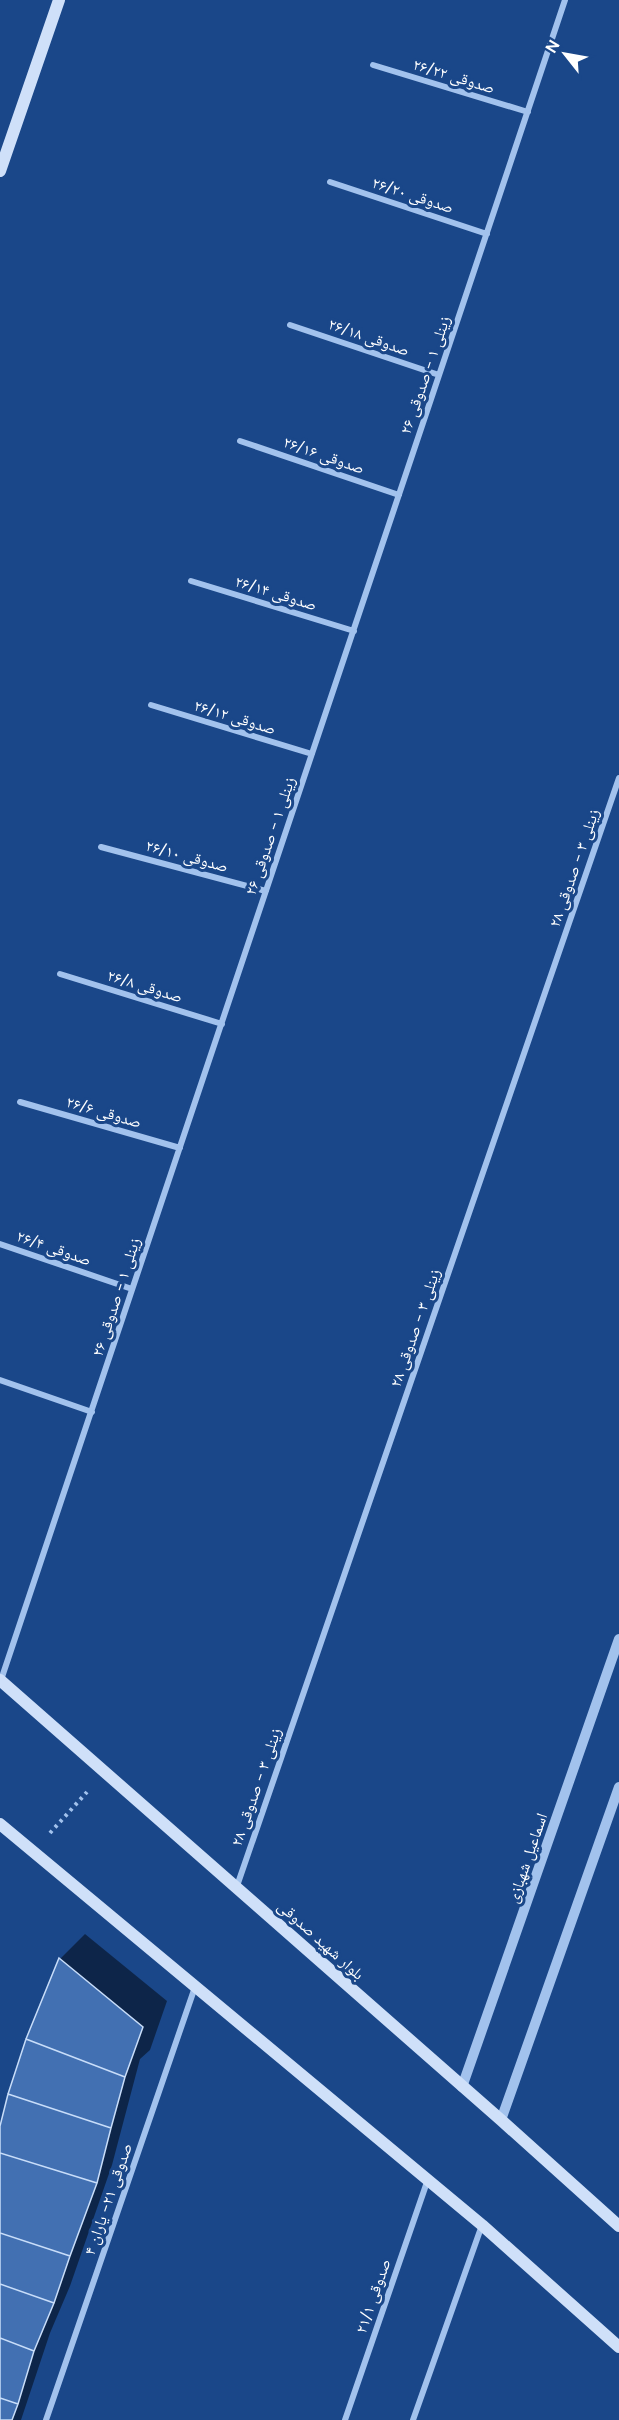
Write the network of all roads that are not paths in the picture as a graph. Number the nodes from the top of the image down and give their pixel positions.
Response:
1 (59, 0) edge
2 (565, 0) edge
3 (373, 65) dead end
4 (528, 112) junction
5 (0, 171) edge
6 (330, 182) dead end
7 (487, 234) junction
8 (290, 325) dead end
9 (439, 375) junction
10 (240, 441) dead end
11 (399, 495) junction
12 (191, 581) dead end
13 (354, 631) junction
14 (151, 705) dead end
15 (312, 754) junction
16 (619, 778) edge
17 (101, 847) dead end
18 (266, 891) junction
19 (60, 975) dead end
20 (222, 1024) junction
21 (20, 1102) dead end
22 (180, 1148) junction
23 (0, 1244) edge
24 (132, 1289) junction
25 (0, 1380) edge
26 (92, 1412) junction
27 (619, 1639) edge
28 (0, 1680) edge
29 (619, 1787) edge
30 (0, 1824) edge
31 (237, 1886) junction
32 (195, 1986) junction
33 (462, 2087) junction
34 (501, 2120) junction
35 (427, 2182) junction
36 (482, 2225) junction
37 (619, 2226) edge
38 (619, 2347) edge
39 (46, 2420) edge
40 (345, 2420) edge
41 (413, 2420) edge

1 - 5 main road
2 - 4 street, زینلی ۱ - صدوقی ۲۶
3 - 4 street, صدوقی ۲۶/۲۲
4 - 7 street, زینلی ۱ - صدوقی ۲۶
6 - 7 street, صدوقی ۲۶/۲۰
7 - 9 street, زینلی ۱ - صدوقی ۲۶
8 - 9 street, صدوقی ۲۶/۱۸
9 - 11 street, زینلی ۱ - صدوقی ۲۶
10 - 11 street, صدوقی ۲۶/۱۶
11 - 13 street, زینلی ۱ - صدوقی ۲۶
12 - 13 street, صدوقی ۲۶/۱۴
13 - 15 street, زینلی ۱ - صدوقی ۲۶
14 - 15 street, صدوقی ۲۶/۱۲
15 - 18 street, زینلی ۱ - صدوقی ۲۶
16 - 31 street, زینلی ۳ - صدوقی ۲۸
17 - 18 street, صدوقی ۲۶/۱۰
18 - 20 street, زینلی ۱ - صدوقی ۲۶
19 - 20 street, صدوقی ۲۶/۸
20 - 22 street, زینلی ۱ - صدوقی ۲۶
21 - 22 street, صدوقی ۲۶/۶
22 - 24 street, زینلی ۱ - صدوقی ۲۶
23 - 24 street, صدوقی ۲۶/۴
24 - 26 street, زینلی ۱ - صدوقی ۲۶
25 - 26 street
26 - 28 street, زینلی ۱ - صدوقی ۲۶
27 - 33 street, اسماعیل شهبازی
28 - 31 main road, بلوار شهید صدوقی
29 - 34 street
30 - 32 main road
31 - 33 main road, بلوار شهید صدوقی
32 - 35 main road
32 - 39 street, صدوقی ۲۱- یاران ۴
33 - 34 main road, بلوار شهید صدوقی
34 - 37 main road, بلوار شهید صدوقی
35 - 36 main road
35 - 40 street, صدوقی ۲۱/۱
36 - 38 main road
36 - 41 street

